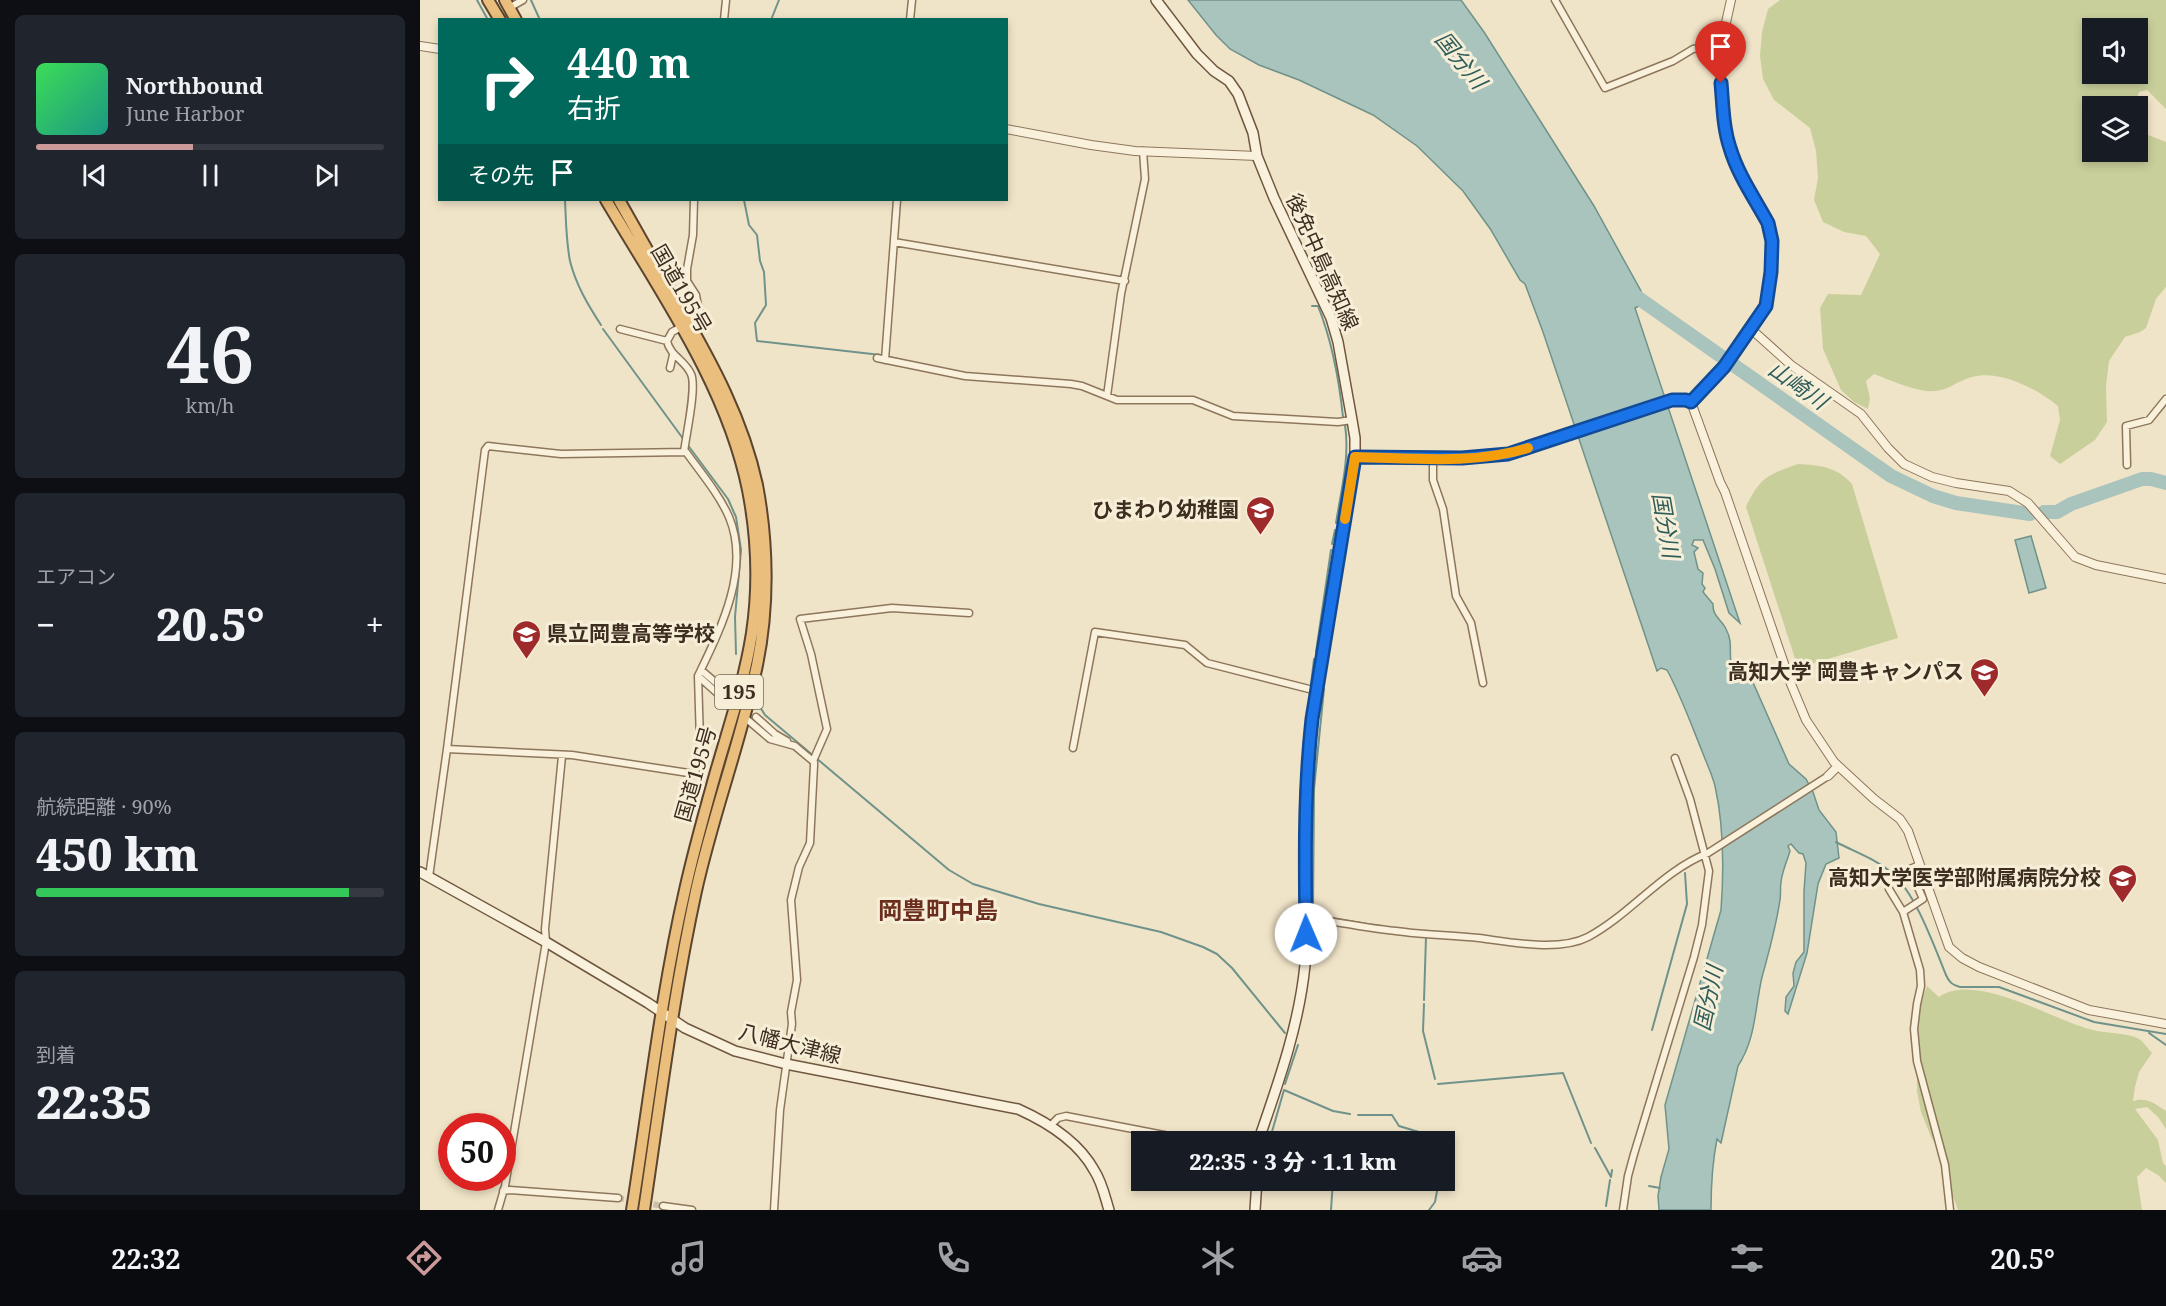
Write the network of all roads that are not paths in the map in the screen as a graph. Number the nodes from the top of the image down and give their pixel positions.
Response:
1 (488, 0) edge
2 (523, 0) edge
3 (726, 0) edge
4 (912, 0) edge
5 (1156, 0) edge
6 (1555, 0) edge
7 (1731, 0) edge
8 (507, 4) edge
9 (499, 18) edge
10 (515, 18) edge
11 (724, 18) edge
12 (910, 18) edge
13 (1720, 45) junction
14 (420, 46) edge
15 (438, 49) edge
16 (1008, 129) edge
17 (1143, 152) junction
18 (1257, 156) junction
19 (607, 201) edge
20 (620, 201) edge
21 (694, 201) edge
22 (897, 201) edge
23 (894, 242) junction
24 (1125, 281) junction
25 (685, 325) junction
26 (620, 329) dead end
27 (1751, 329) junction
28 (667, 341) junction
29 (673, 355) junction
30 (877, 358) dead end
31 (885, 360) junction
32 (670, 368) dead end
33 (1107, 396) junction
34 (2166, 399) edge
35 (1691, 402) junction
36 (1352, 420) junction
37 (685, 445) junction
38 (1355, 457) junction
39 (1433, 458) junction
40 (2127, 465) dead end
41 (2166, 579) edge
42 (969, 613) dead end
43 (699, 673) junction
44 (1483, 683) dead end
45 (1317, 691) junction
46 (728, 693) dead end
47 (735, 709) junction
48 (744, 717) junction
49 (756, 717) dead end
50 (795, 746) junction
51 (1073, 748) dead end
52 (447, 749) junction
53 (562, 756) junction
54 (813, 758) junction
55 (1675, 758) dead end
56 (1838, 766) junction
57 (1828, 776) joint
58 (1706, 854) junction
59 (1919, 865) junction
60 (424, 874) edge
61 (1889, 889) dead end
62 (1906, 910) junction
63 (1306, 917) junction
64 (546, 942) junction
65 (662, 1012) junction
66 (672, 1020) junction
67 (2166, 1024) edge
68 (786, 1064) junction
69 (516, 1116) edge
70 (1050, 1126) junction
71 (1143, 1131) edge
72 (1262, 1131) edge
73 (516, 1190) edge
74 (503, 1191) edge
75 (1256, 1191) edge
76 (618, 1198) tunnel mouth
77 (663, 1206) dead end
78 (641, 1209) edge
79 (498, 1210) edge
80 (692, 1210) edge
81 (774, 1210) edge
82 (1108, 1210) edge
83 (1255, 1210) edge
84 (1623, 1210) edge
85 (1950, 1210) edge

1 - 9 highway
2 - 8 street
3 - 11 street
4 - 12 street
5 - 18 main road, 後免中島高知線
6 - 13 street
7 - 13 street
8 - 10 highway
13 - 27 street
14 - 15 street
16 - 17 street
17 - 18 street
17 - 24 street
18 - 36 main road, 後免中島高知線
19 - 25 highway, 国道195号 / 195
20 - 25 highway, 国道195号 / 195
21 - 25 street
22 - 23 street
23 - 24 street
23 - 31 street
24 - 33 street
25 - 28 street
25 - 47 highway, 国道195号 / 195
25 - 48 highway, 国道195号 / 195
26 - 28 street
27 - 35 street
27 - 41 street
28 - 29 street
29 - 32 street
29 - 37 street
30 - 31 street
31 - 33 street
33 - 36 street
34 - 40 street
35 - 39 street
35 - 56 street
36 - 38 main road, 後免中島高知線
37 - 43 street
37 - 52 street
38 - 39 street
38 - 45 main road, 後免中島高知線
39 - 44 street
42 - 54 street
43 - 46 street
43 - 47 street
43 - 53 street
45 - 51 street
45 - 63 main road, 後免中島高知線
47 - 48 street
47 - 65 highway, 国道195号 / 195
48 - 50 street
48 - 66 highway, 国道195号 / 195
49 - 50 street
50 - 54 street
52 - 53 street
52 - 60 street
53 - 64 street
54 - 68 street
55 - 58 street
56 - 57 street
56 - 59 street
57 - 58 street
58 - 63 street
58 - 84 street
59 - 62 street
59 - 67 street
60 - 64 main road, 八幡大津線
61 - 62 street
62 - 85 street
63 - 72 main road, 後免中島高知線
64 - 65 main road, 八幡大津線
64 - 69 street
65 - 66 main road, 八幡大津線
65 - 78 highway, 国道195号 / 195
66 - 68 main road, 八幡大津線
66 - 78 highway, 国道195号 / 195
68 - 70 main road, 八幡大津線
68 - 81 street
70 - 71 street
70 - 82 main road, 八幡大津線
73 - 76 street
74 - 79 street
75 - 83 main road
77 - 80 street

